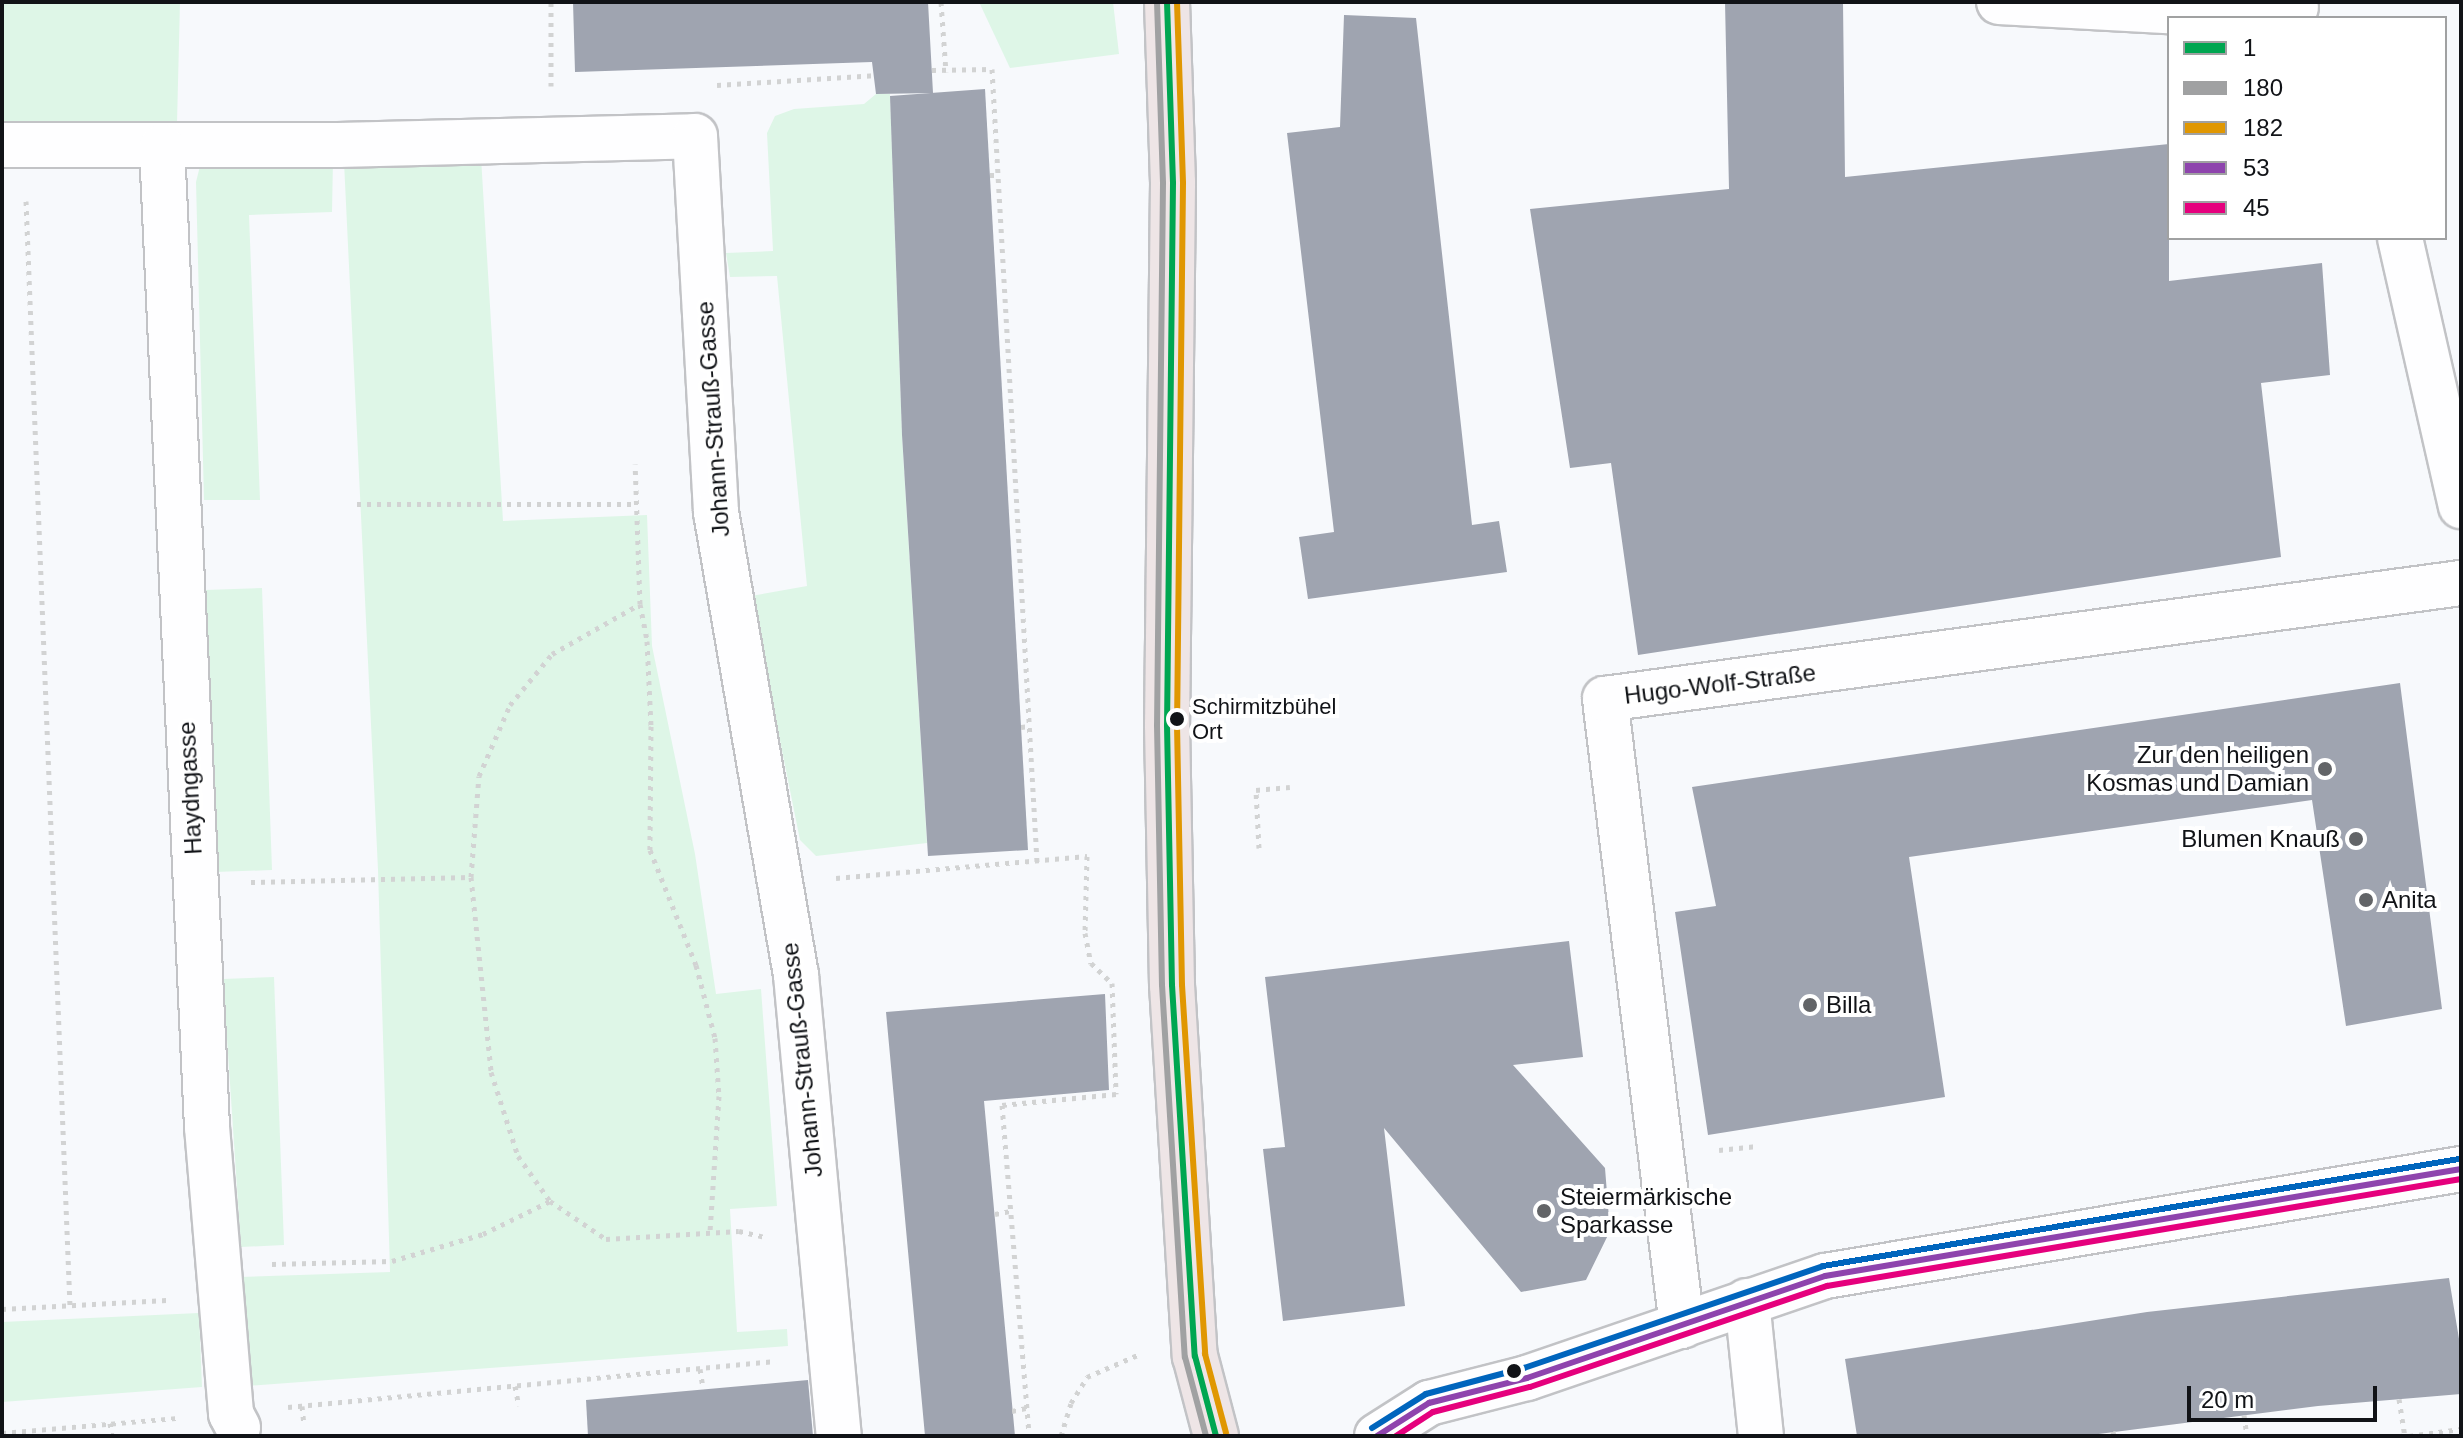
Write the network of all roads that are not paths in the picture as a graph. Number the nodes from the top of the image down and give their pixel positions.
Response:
1 (1167, 2) edge
2 (1999, 2) edge
3 (2297, 9) edge
4 (13, 144) edge
5 (162, 147) junction
6 (2400, 240) edge
7 (2461, 506) edge
8 (2461, 583) edge
9 (2461, 1169) edge
10 (1747, 1301) junction
11 (1682, 1326) junction
12 (234, 1421) road end
13 (839, 1436) edge
14 (1216, 1436) edge
15 (1377, 1436) edge
16 (1761, 1436) edge

1 - 14 main road
2 - 3 street
4 - 5 street, Johann-Strauß-Gasse
5 - 12 street, Haydngasse
5 - 13 street, Johann-Strauß-Gasse
6 - 7 street
8 - 11 street, Hugo-Wolf-Straße
9 - 10 street
10 - 11 street
10 - 16 street
11 - 15 street

